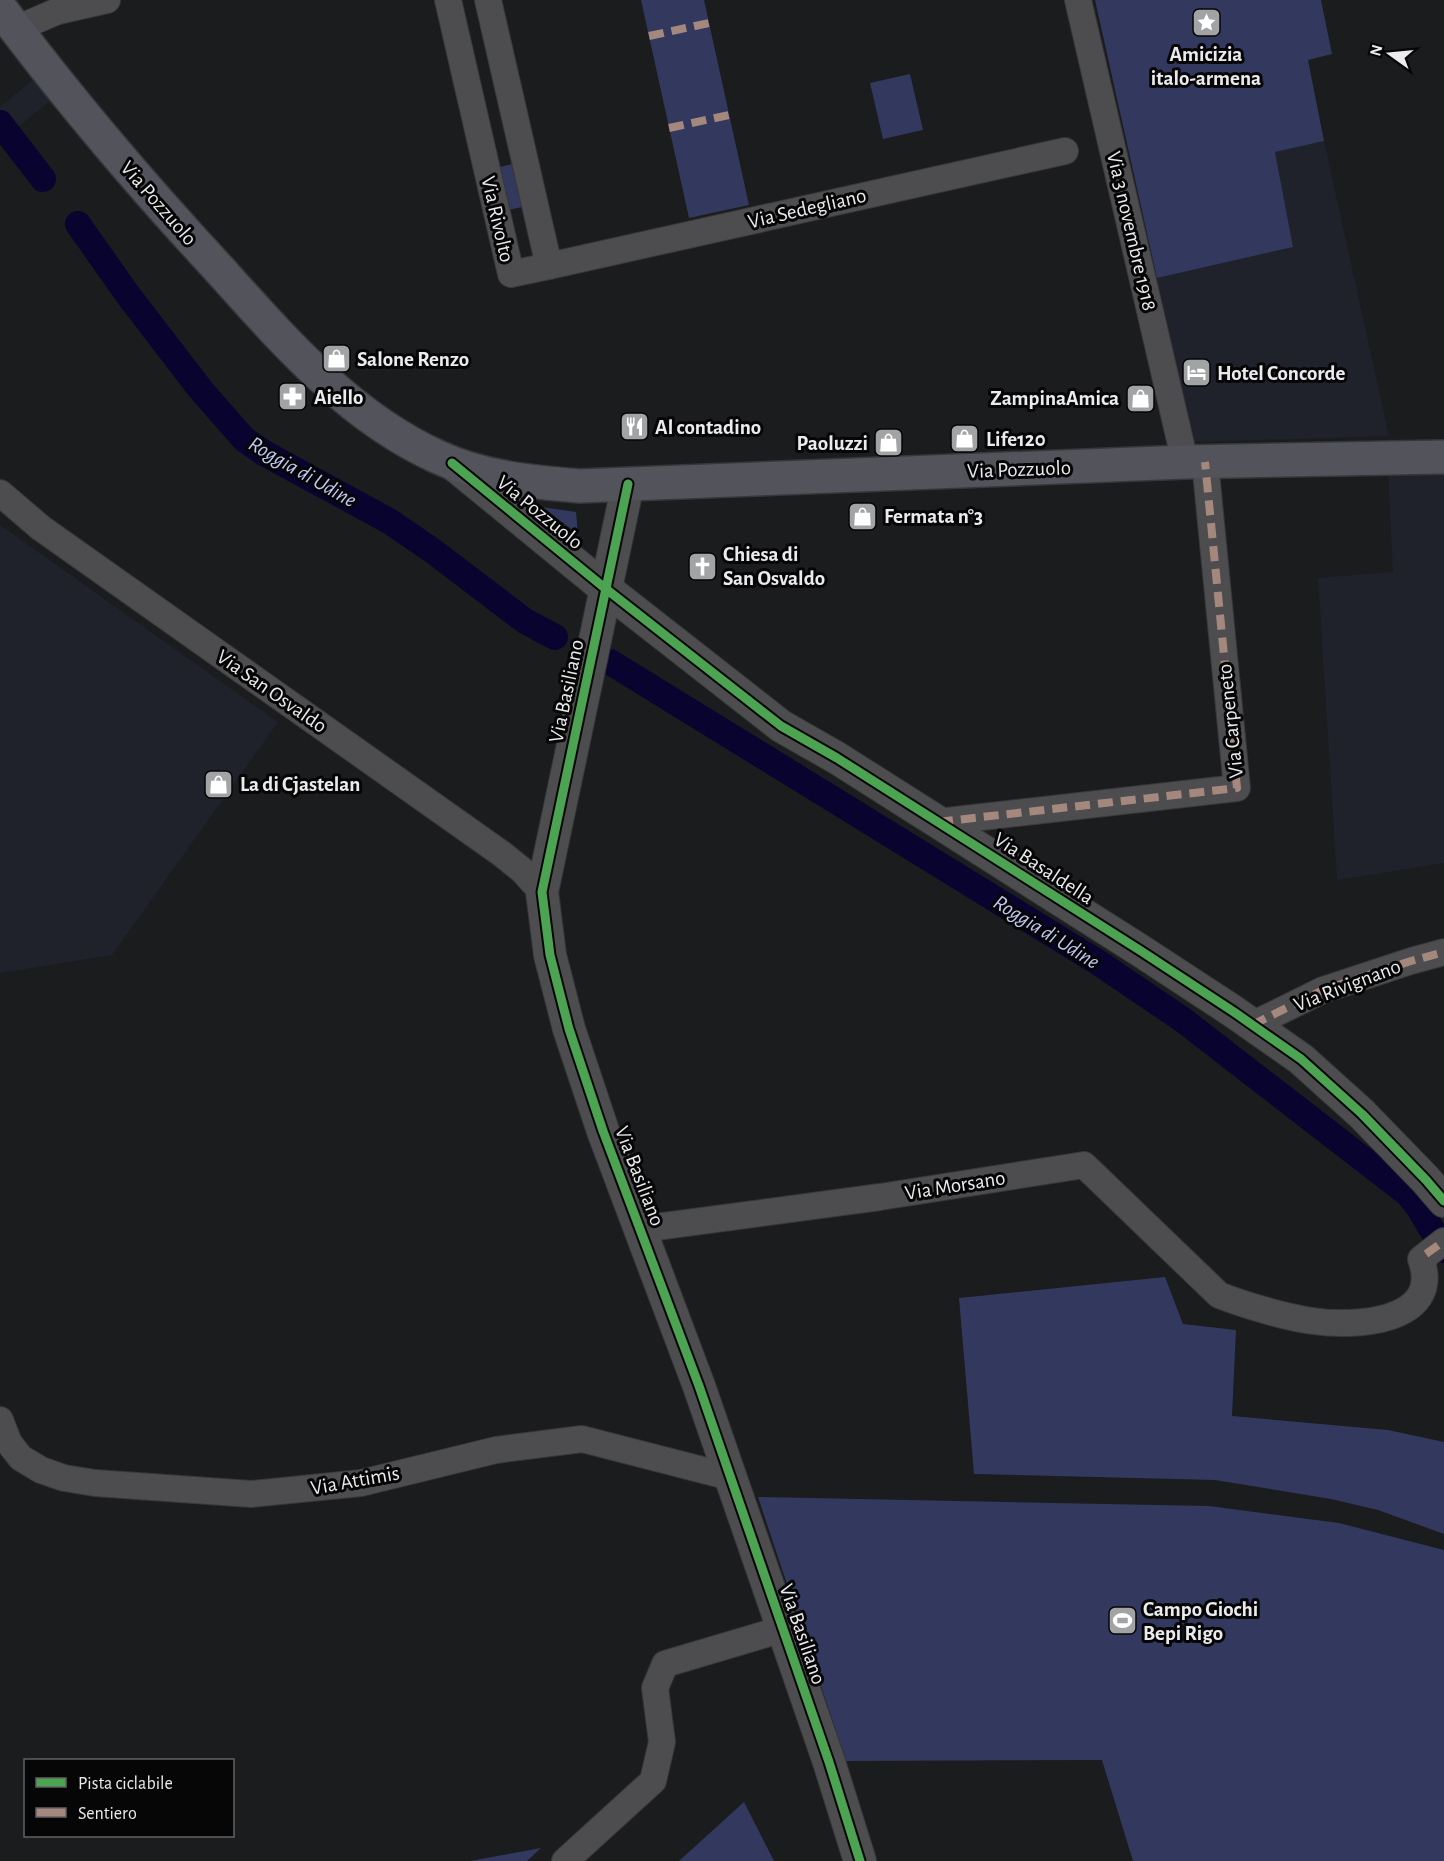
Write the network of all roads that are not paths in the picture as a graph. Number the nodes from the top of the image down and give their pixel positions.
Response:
1 (107, 0) edge
2 (448, 0) edge
3 (488, 0) edge
4 (1078, 0) edge
5 (8, 18) edge
6 (1065, 151) dead end
7 (549, 266) junction
8 (1444, 457) edge
9 (1195, 462) junction
10 (452, 463) junction
11 (628, 484) junction
12 (0, 493) edge
13 (606, 589) junction
14 (938, 822) junction
15 (542, 892) junction
16 (1444, 952) edge
17 (1252, 1025) junction
18 (1444, 1201) edge
19 (641, 1229) junction
20 (1435, 1248) edge
21 (0, 1420) edge
22 (730, 1478) junction
23 (783, 1629) junction
24 (565, 1861) edge
25 (860, 1861) edge

1 - 5 street
2 - 7 street, Via Rivolto
3 - 7 street, Via Rivolto
4 - 9 street, Via 3 novembre 1918
5 - 10 main road, Via Pozzuolo
6 - 7 street, Via Sedegliano
8 - 9 main road, Via Pozzuolo
9 - 11 main road, Via Pozzuolo
9 - 14 street, Via Carpeneto
10 - 11 main road, Via Pozzuolo
10 - 13 street, Via Pozzuolo
11 - 13 street, Via Basiliano
12 - 15 street, Via San Osvaldo
13 - 14 street, Via Basaldella
13 - 15 street, Via Basiliano
14 - 17 street, Via Basaldella
15 - 19 street, Via Basiliano
16 - 17 street, Via Rivignano
17 - 18 street, Via Basaldella
19 - 20 street, Via Morsano
19 - 22 street, Via Basiliano
21 - 22 street, Via Attimis
22 - 23 street, Via Basiliano
23 - 24 street, Via Basiliano
23 - 25 street, Via Basiliano

